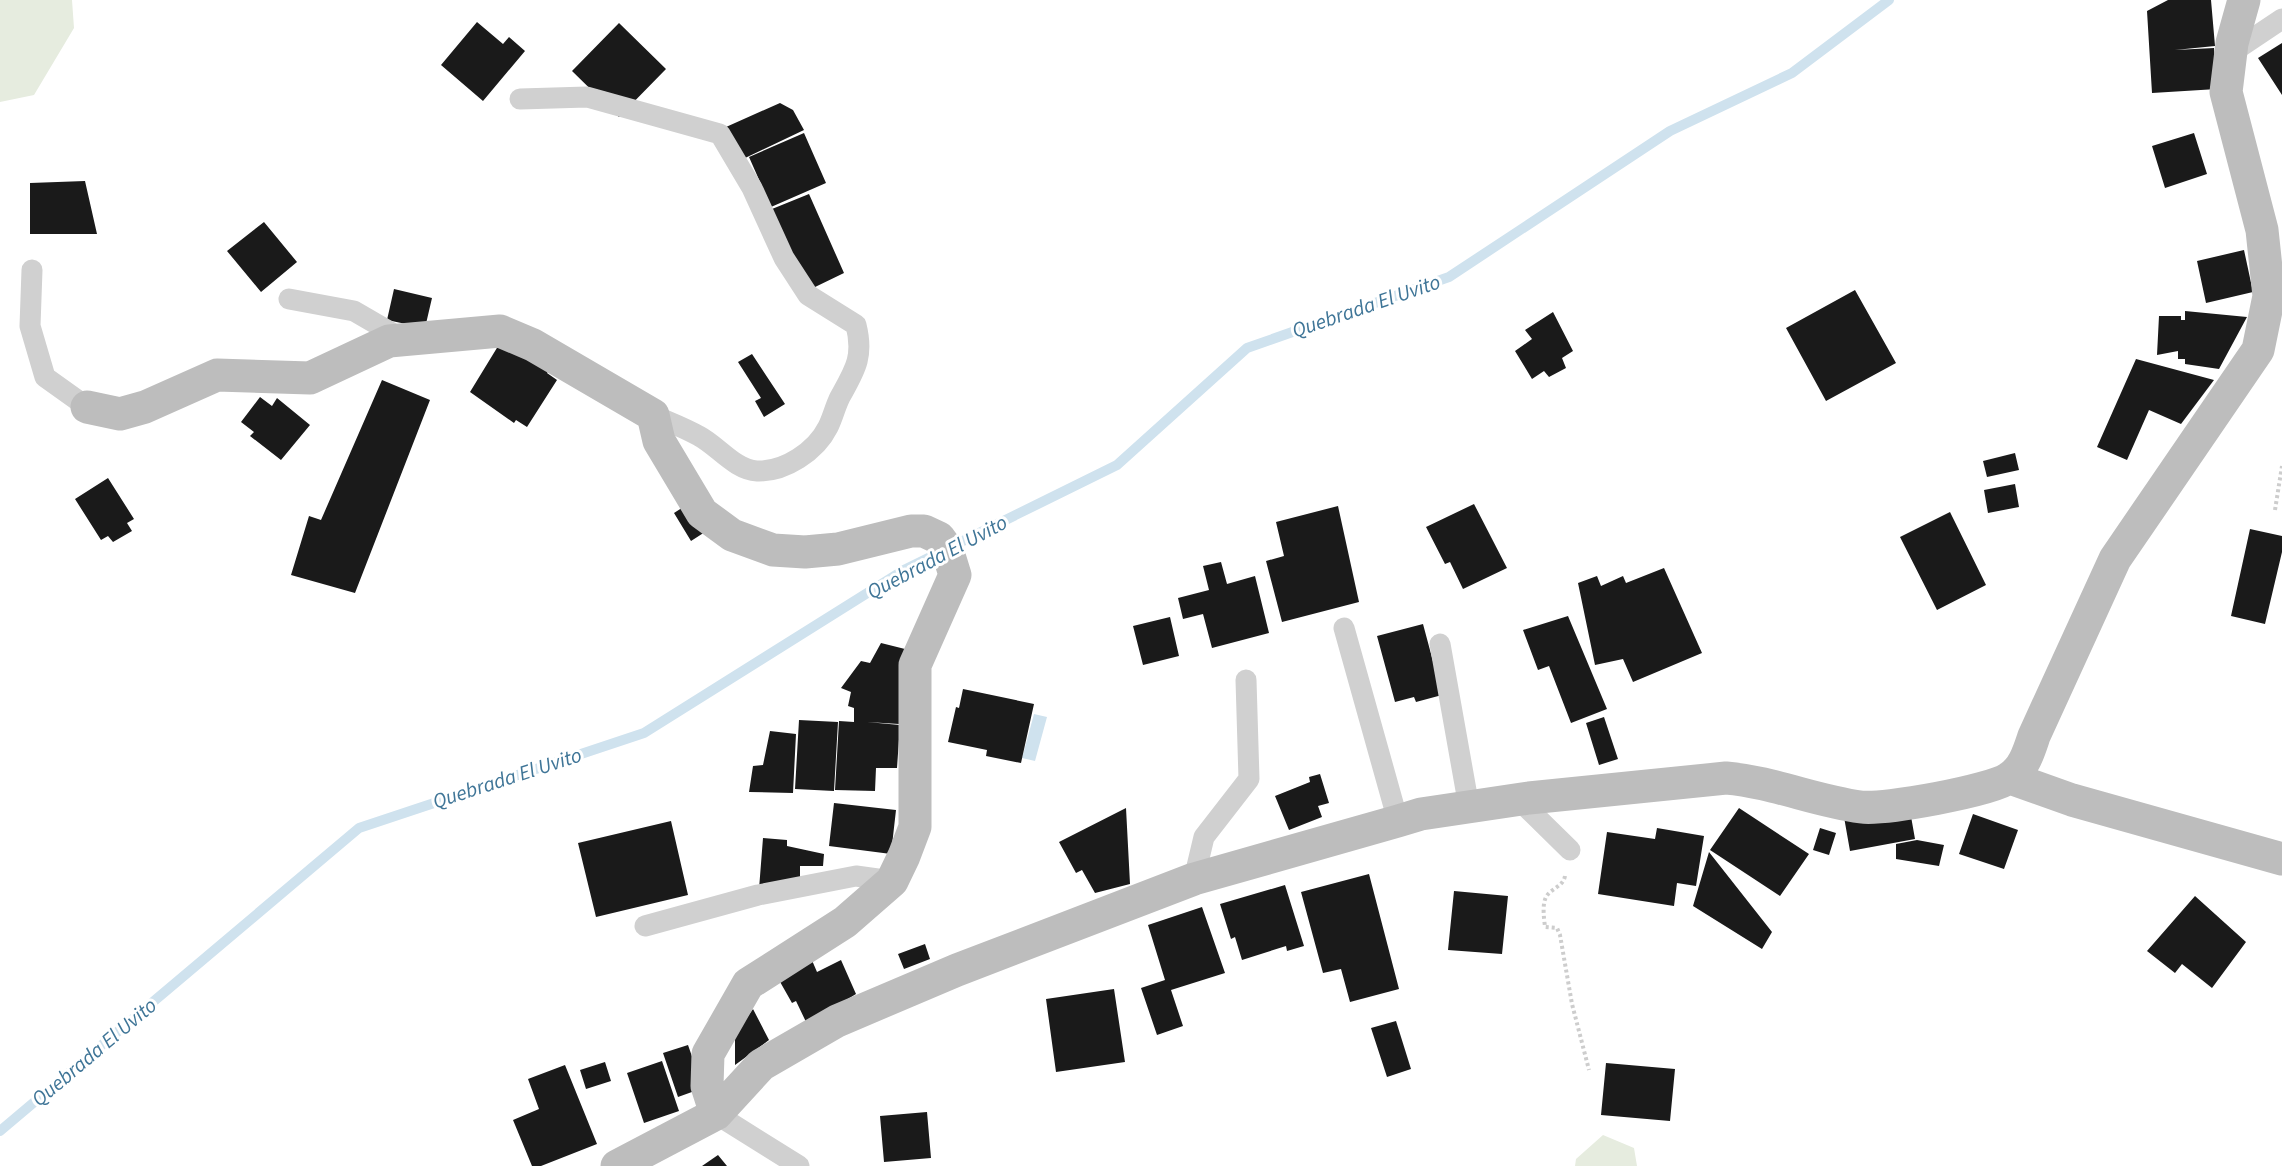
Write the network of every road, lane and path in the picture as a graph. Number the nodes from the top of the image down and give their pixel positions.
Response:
1 (2244, 0) edge
2 (2282, 19) edge
3 (2231, 52) junction
4 (520, 99) dead end
5 (32, 270) dead end
6 (289, 299) dead end
7 (405, 340) junction
8 (87, 407) joint
9 (653, 416) junction
10 (2282, 466) edge
11 (2275, 510) dead end
12 (1344, 628) dead end
13 (1440, 644) dead end
14 (1246, 680) dead end
15 (2010, 778) junction
16 (1519, 800) junction
17 (1469, 807) junction
18 (1398, 821) junction
19 (1570, 850) dead end
20 (2282, 859) edge
21 (1194, 879) junction
22 (892, 880) junction
23 (1544, 903) dead end
24 (645, 926) dead end
25 (1589, 1070) dead end
26 (716, 1114) junction
27 (616, 1166) edge
28 (799, 1166) edge

1 - 3 street
2 - 3 lane
3 - 15 street
4 - 9 lane
5 - 8 lane
6 - 7 lane
7 - 8 street
7 - 9 street
9 - 22 street
10 - 11 path
12 - 18 lane
13 - 17 lane
14 - 21 lane
15 - 16 street
15 - 20 street
16 - 17 street
16 - 19 lane
17 - 18 street
18 - 21 street
21 - 26 street
22 - 24 lane
22 - 26 street
23 - 25 path
26 - 27 street
26 - 28 lane

